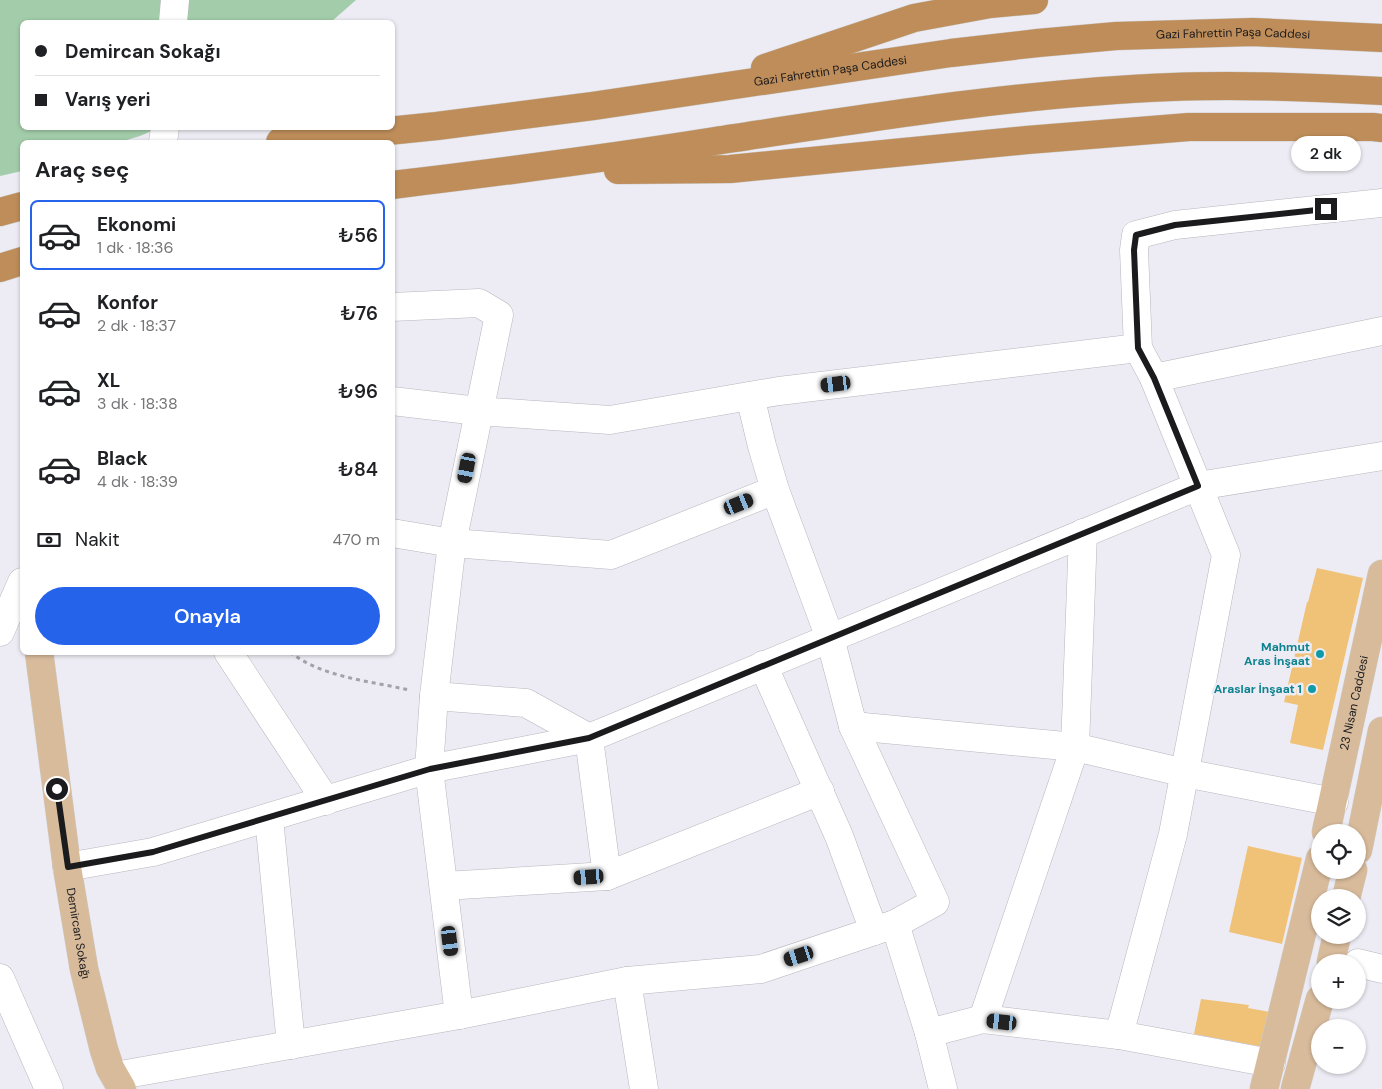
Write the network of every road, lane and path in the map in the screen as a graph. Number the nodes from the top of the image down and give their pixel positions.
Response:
1 (175, 0) edge
2 (1034, 0) edge
3 (174, 20) edge
4 (1382, 38) edge
5 (1382, 91) edge
6 (694, 92) junction
7 (1382, 128) edge
8 (391, 130) edge
9 (395, 130) edge
10 (299, 140) edge
11 (509, 171) junction
12 (395, 185) edge
13 (1382, 203) edge
14 (20, 207) edge
15 (0, 212) edge
16 (20, 263) edge
17 (0, 268) edge
18 (395, 307) edge
19 (1382, 331) edge
20 (1138, 348) junction
21 (1154, 378) junction
22 (750, 396) junction
23 (395, 401) edge
24 (478, 411) junction
25 (1382, 456) edge
26 (1198, 486) junction
27 (775, 490) junction
28 (395, 533) edge
29 (1083, 533) junction
30 (452, 543) junction
31 (1382, 574) edge
32 (20, 587) edge
33 (0, 632) edge
34 (830, 638) junction
35 (40, 655) edge
36 (230, 655) edge
37 (294, 655) edge
38 (763, 665) junction
39 (434, 696) junction
40 (853, 726) junction
41 (1382, 731) edge
42 (589, 738) junction
43 (1075, 747) junction
44 (430, 769) junction
45 (1185, 772) junction
46 (820, 791) junction
47 (326, 801) junction
48 (1334, 802) junction
49 (1367, 808) junction
50 (269, 818) junction
51 (1328, 824) edge
52 (1364, 824) edge
53 (68, 867) junction
54 (607, 876) junction
55 (1315, 879) edge
56 (444, 886) junction
57 (885, 928) junction
58 (1366, 963) edge
59 (1382, 968) edge
60 (0, 978) edge
61 (627, 981) junction
62 (1317, 1009) edge
63 (459, 1015) junction
64 (983, 1019) junction
65 (929, 1033) junction
66 (1119, 1035) junction
67 (291, 1045) junction
68 (1268, 1076) edge
69 (119, 1082) edge
70 (49, 1089) edge
71 (644, 1089) edge
72 (943, 1089) edge
73 (1295, 1089) edge

1 - 3 street
2 - 6 highway
4 - 6 highway, Gazi Fahrettin Paşa Caddesi
5 - 11 highway
6 - 9 highway, Gazi Fahrettin Paşa Caddesi
7 - 11 highway
8 - 10 highway, Gazi Fahrettin Paşa Caddesi
11 - 12 highway
13 - 20 street
14 - 15 highway
16 - 17 highway
18 - 24 street
19 - 21 street
20 - 21 street
20 - 22 street
21 - 26 street
22 - 24 street
22 - 27 street
23 - 24 street
24 - 30 street
25 - 26 street
26 - 29 street
26 - 45 street
27 - 30 street
27 - 34 street
28 - 30 street
29 - 34 street
29 - 43 street
30 - 39 street
31 - 48 main road, 23 Nisan Caddesi
32 - 33 street
34 - 38 street
34 - 40 street
35 - 53 main road, Demircan Sokağı
36 - 47 street
37 - 39 path
38 - 42 street
38 - 46 street
39 - 42 street
39 - 44 street
40 - 43 street
40 - 57 street
41 - 49 main road
42 - 44 street
42 - 54 street
43 - 45 street
43 - 64 street
44 - 47 street
44 - 56 street
45 - 48 street
45 - 66 street
46 - 54 street
46 - 57 street
47 - 50 street
48 - 49 main road
48 - 51 main road, 23 Nisan Caddesi
49 - 52 main road
50 - 53 street
50 - 67 street
53 - 69 main road, Demircan Sokağı
54 - 56 street
55 - 68 main road
56 - 63 street
57 - 61 street
57 - 65 street
58 - 59 street
60 - 70 street
61 - 63 street
61 - 71 street
62 - 73 main road
63 - 67 street
64 - 65 street
64 - 66 street
65 - 72 street
66 - 68 street
67 - 69 street

